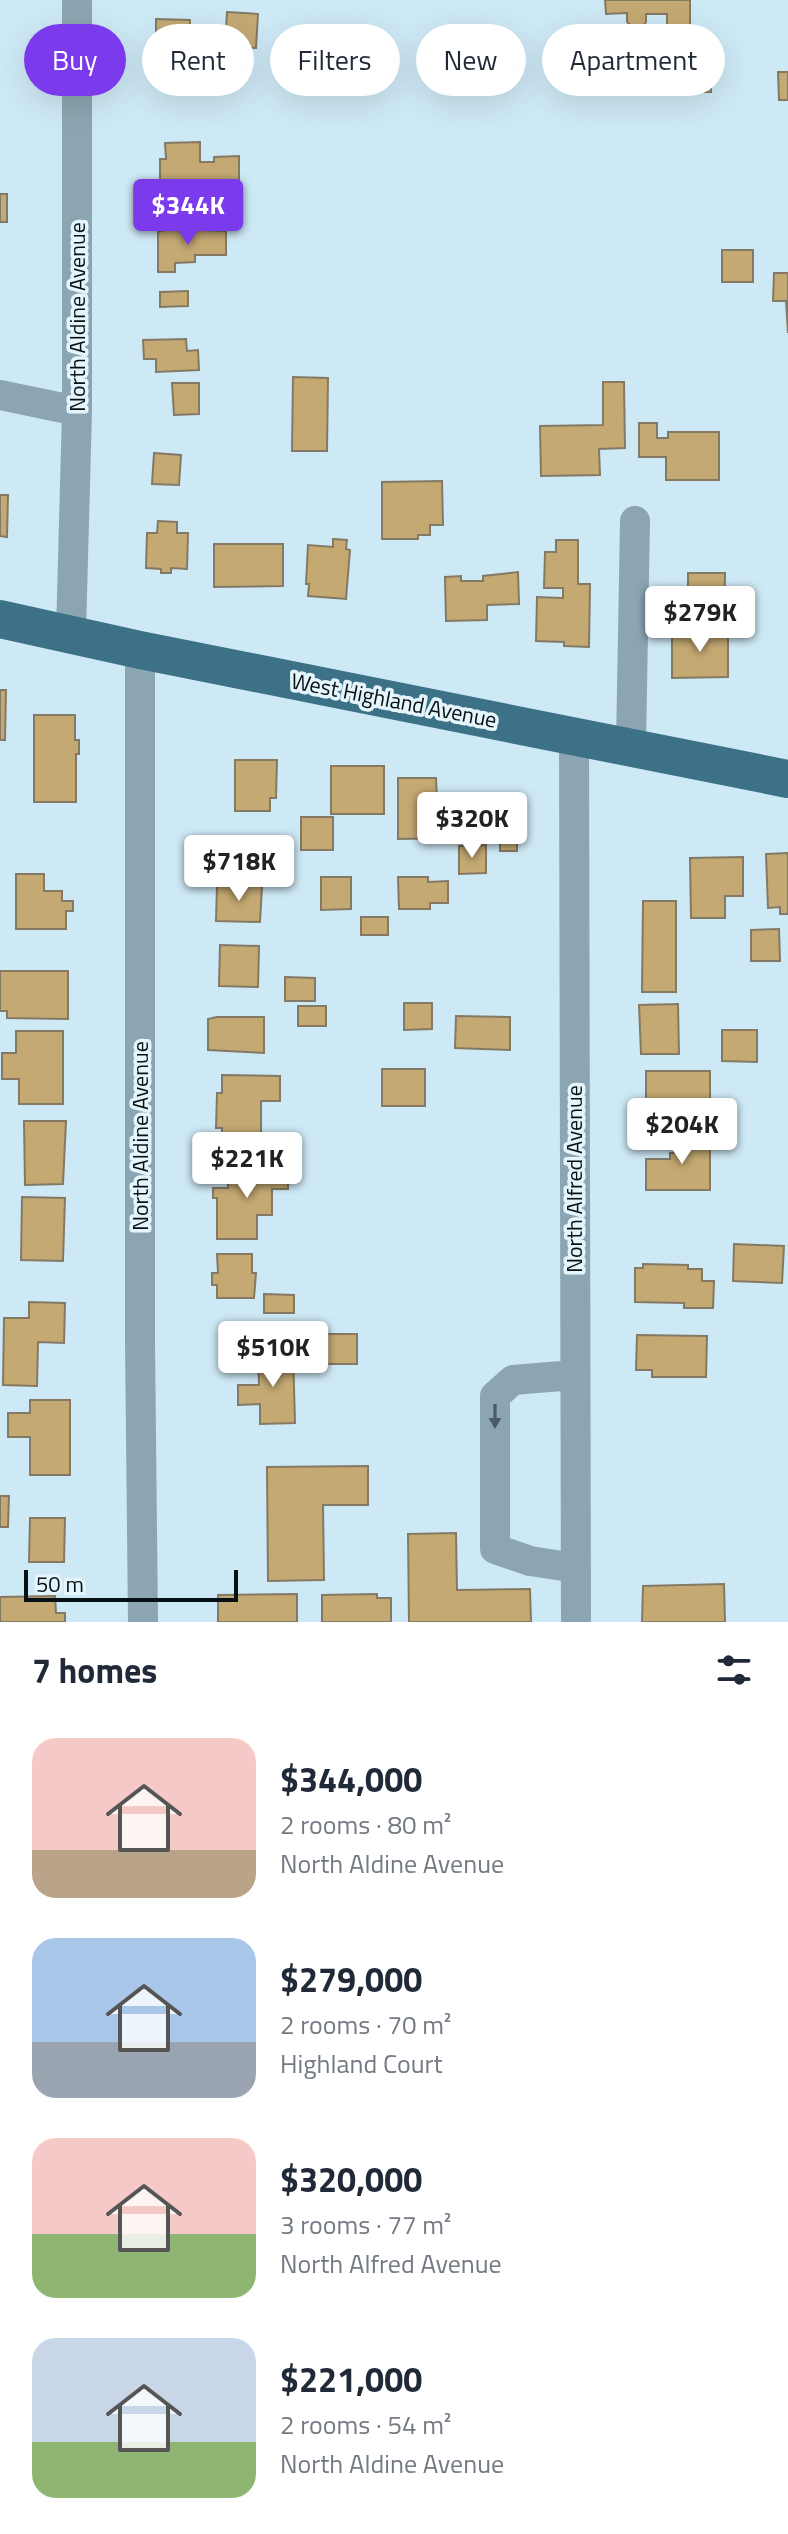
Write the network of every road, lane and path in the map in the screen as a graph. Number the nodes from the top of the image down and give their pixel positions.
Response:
1 (77, 0) edge
2 (0, 395) edge
3 (77, 411) junction
4 (635, 521) dead end
5 (0, 619) edge
6 (71, 633) junction
7 (140, 650) junction
8 (574, 735) junction
9 (631, 746) junction
10 (788, 779) edge
11 (574, 1375) junction
12 (576, 1568) junction
13 (143, 1622) edge
14 (576, 1622) edge

1 - 3 street, North Aldine Avenue
2 - 3 street
3 - 6 street, North Aldine Avenue
4 - 9 street
5 - 6 main road, West Highland Avenue
6 - 7 main road, West Highland Avenue
7 - 8 main road, West Highland Avenue
7 - 13 street, North Aldine Avenue
8 - 9 main road, West Highland Avenue
8 - 11 street, North Alfred Avenue
9 - 10 main road, West Highland Avenue
11 - 12 street, North Alfred Avenue
11 -> 12 street
12 - 14 street, North Alfred Avenue

